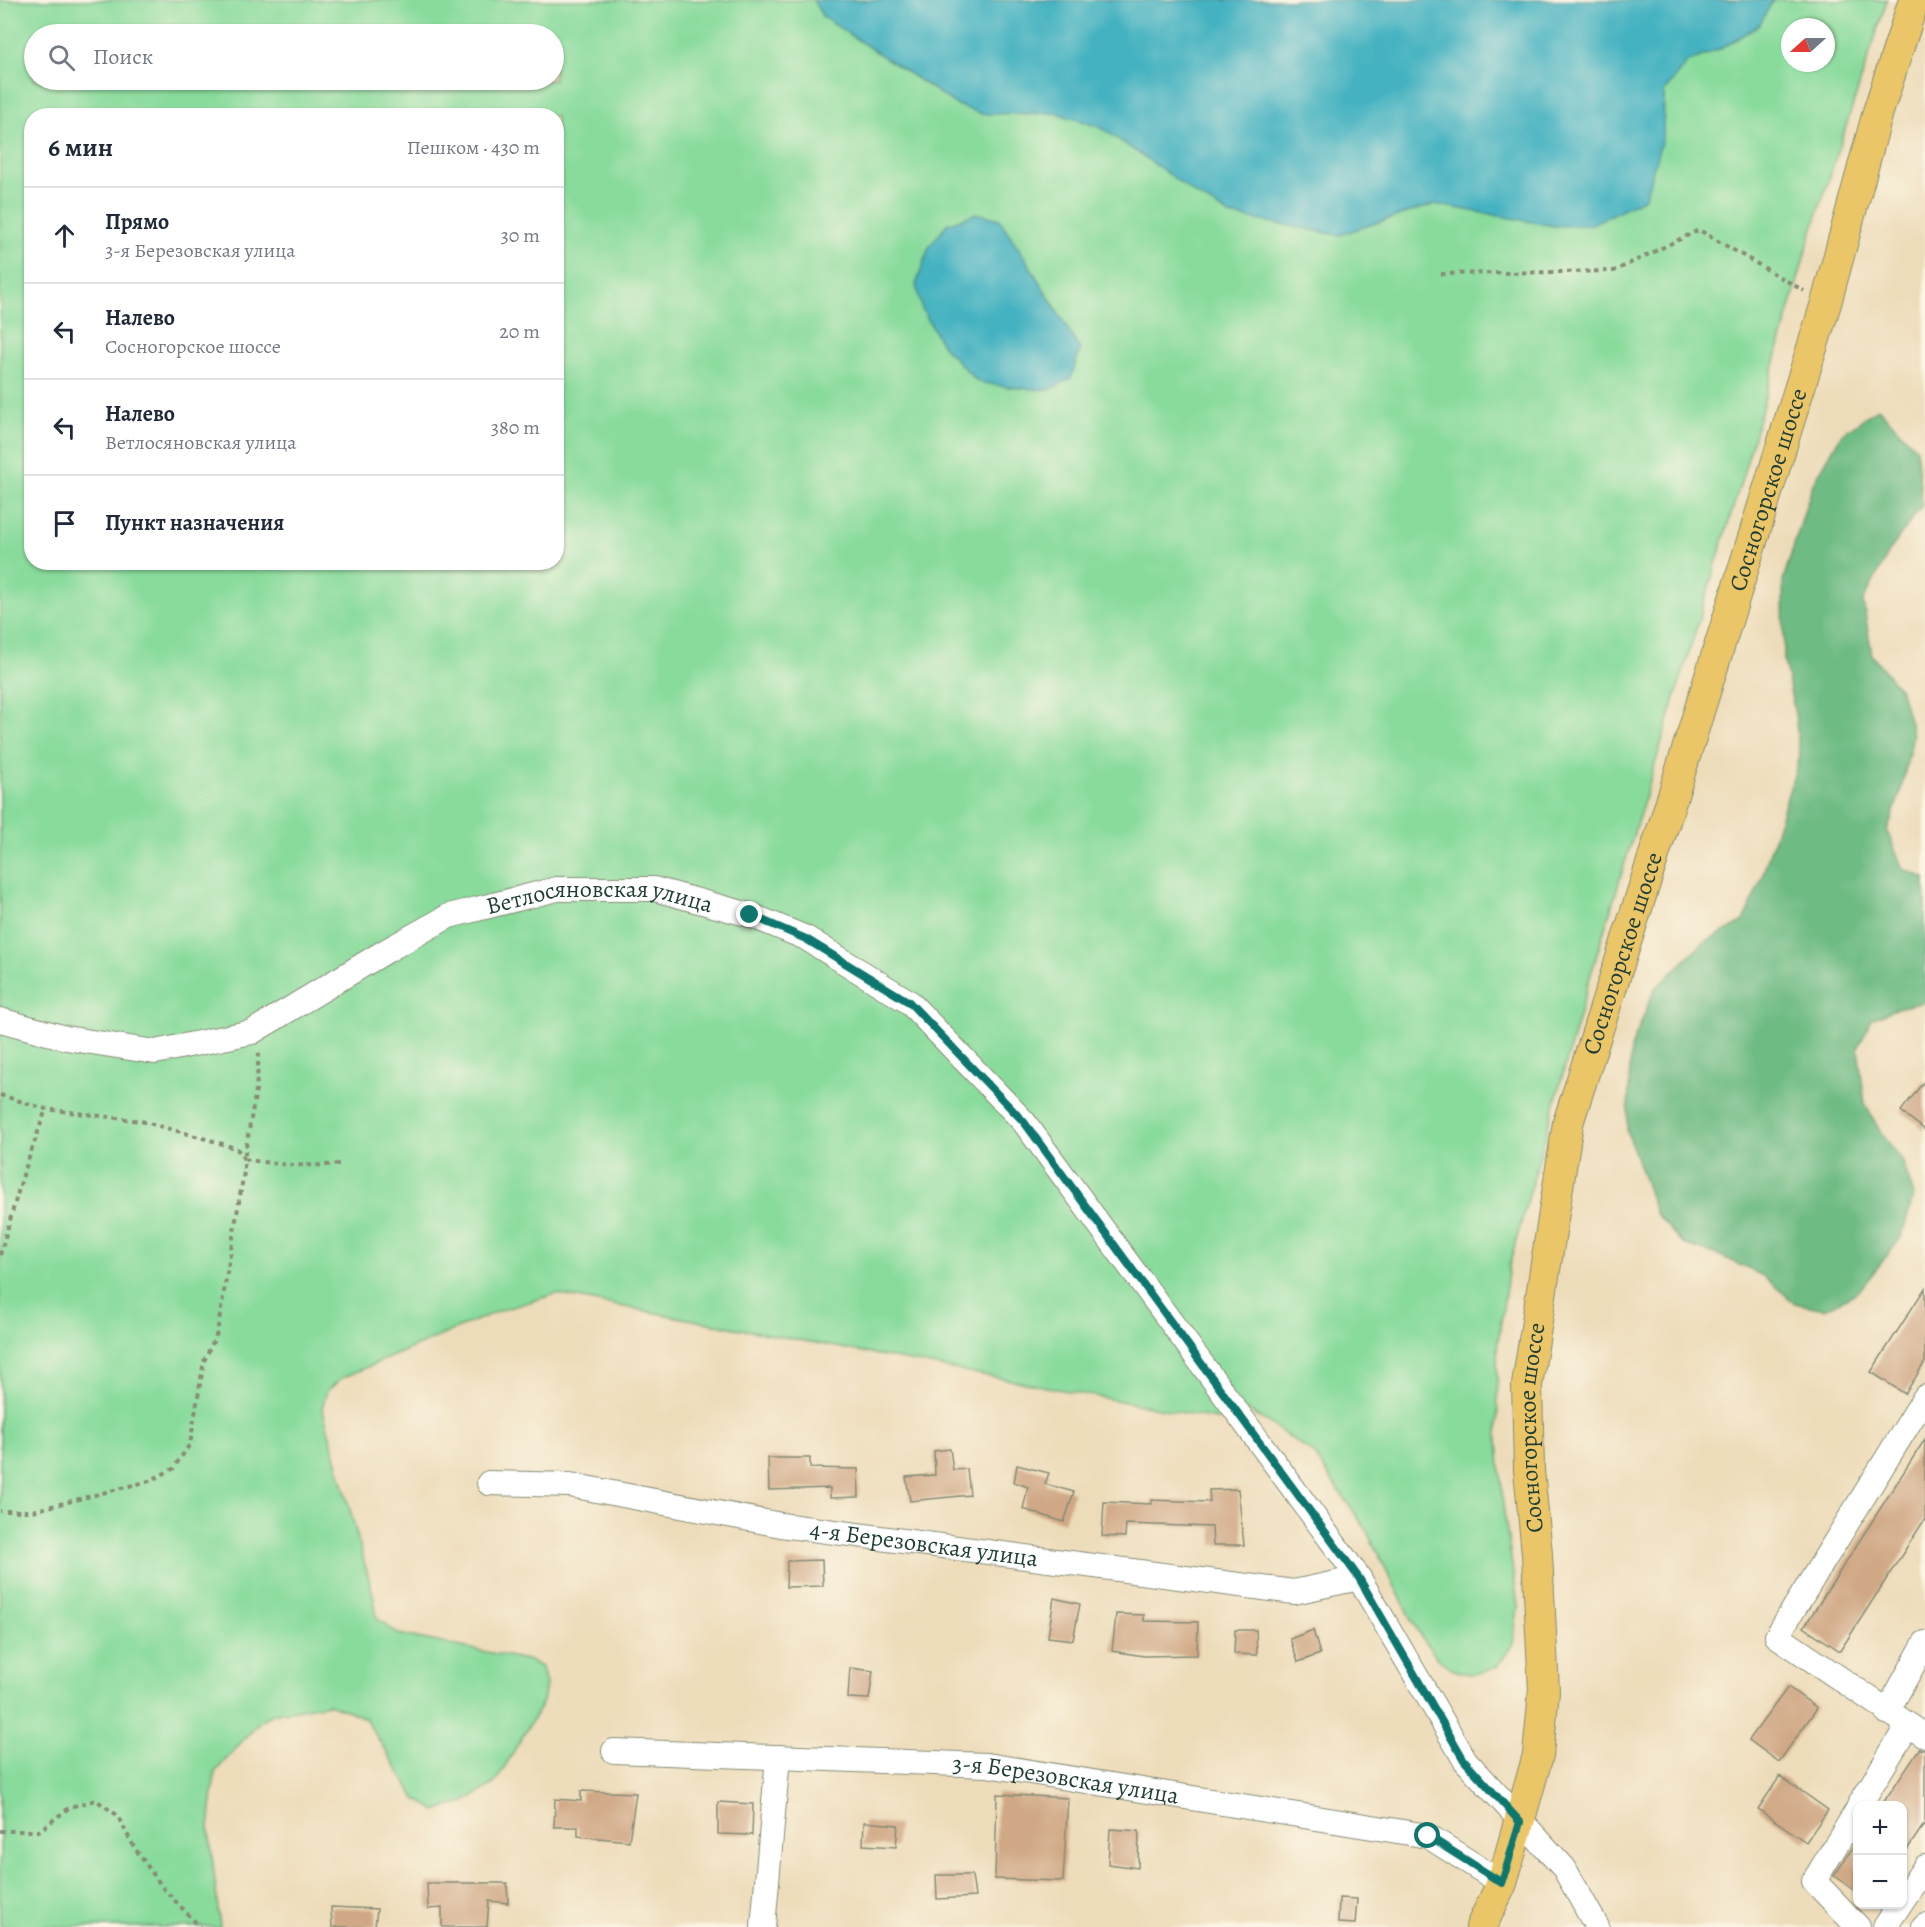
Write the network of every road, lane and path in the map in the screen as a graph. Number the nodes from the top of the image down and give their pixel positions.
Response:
1 (1914, 0) edge
2 (1441, 274) dead end
3 (1826, 303) junction
4 (0, 1020) edge
5 (260, 1027) junction
6 (0, 1095) edge
7 (46, 1109) junction
8 (244, 1159) junction
9 (340, 1164) dead end
10 (0, 1255) edge
11 (1925, 1397) edge
12 (489, 1483) dead end
13 (0, 1511) edge
14 (1359, 1578) junction
15 (1925, 1643) edge
16 (1887, 1712) junction
17 (1916, 1731) edge
18 (614, 1751) dead end
19 (777, 1757) junction
20 (1863, 1801) edge
21 (1853, 1815) edge
22 (1520, 1822) junction
23 (0, 1831) edge
24 (1925, 1867) edge
25 (1502, 1883) junction
26 (1907, 1894) edge
27 (1897, 1909) edge
28 (200, 1927) edge
29 (763, 1927) edge
30 (1481, 1927) edge
31 (1597, 1927) edge
32 (1858, 1927) edge
33 (1885, 1927) edge

1 - 3 main road, Сосногорское шоссе
2 - 3 path
3 - 22 main road, Сосногорское шоссе
4 - 5 street, Ветлосяновская улица
5 - 8 path
5 - 14 street, Ветлосяновская улица
6 - 7 path
7 - 8 path
7 - 10 path
8 - 9 path
8 - 13 path
11 - 16 street
12 - 14 street, 4-я Березовская улица
14 - 22 street, Ветлосяновская улица
15 - 16 street
16 - 17 street
17 - 20 street
18 - 19 street, 3-я Березовская улица
19 - 25 street, 3-я Березовская улица
19 - 29 street
21 - 32 street
22 - 25 main road, Сосногорское шоссе
22 - 31 street, Ветлосяновская улица
23 - 28 path
24 - 26 street
25 - 30 main road, Сосногорское шоссе
27 - 33 street

